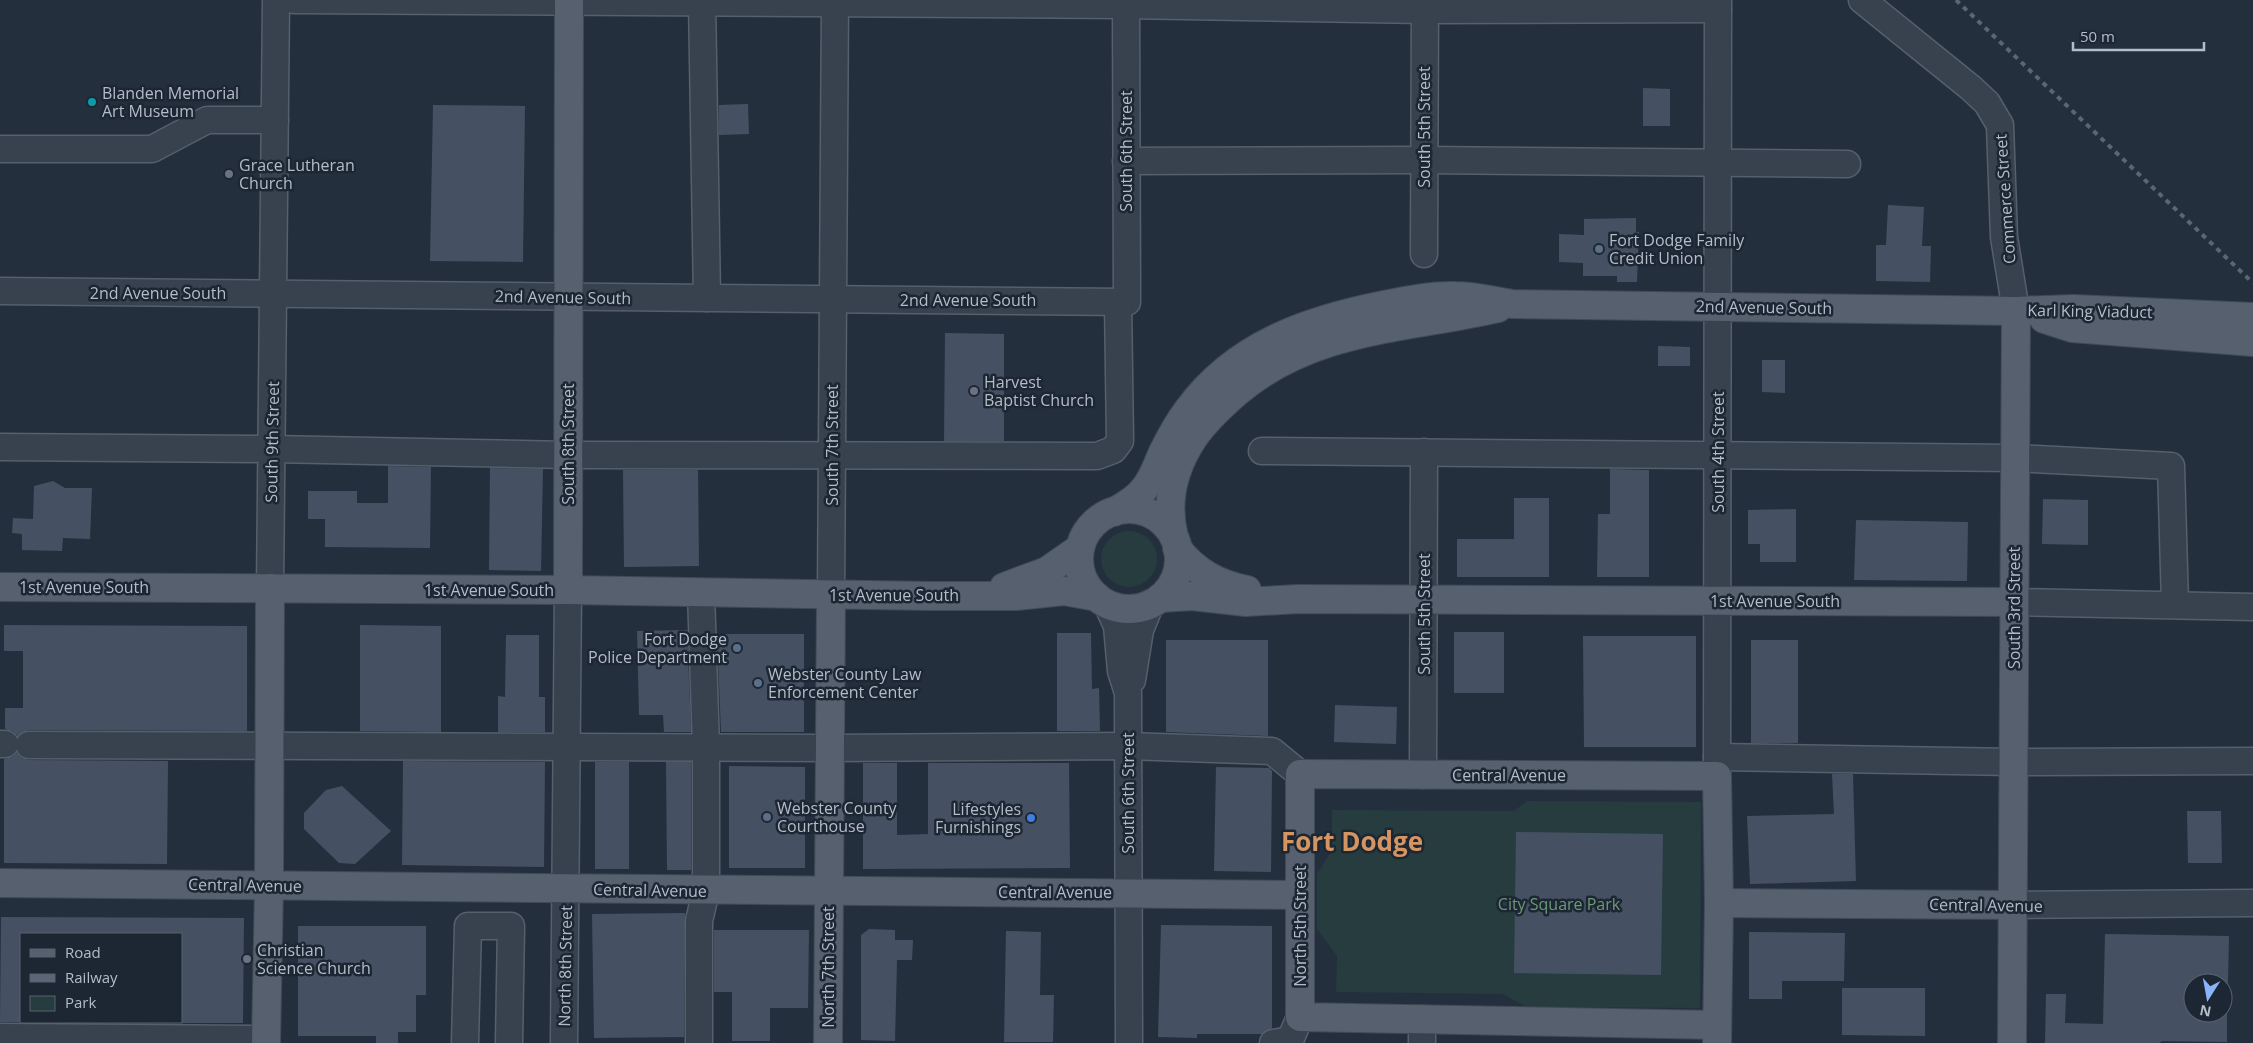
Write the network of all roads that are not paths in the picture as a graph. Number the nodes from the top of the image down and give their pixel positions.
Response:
1 (276, 0) edge
2 (294, 0) edge
3 (1862, 0) edge
4 (569, 1) edge
5 (702, 1) edge
6 (835, 2) edge
7 (1126, 3) edge
8 (1425, 5) edge
9 (1718, 5) edge
10 (275, 120) junction
11 (0, 149) edge
12 (1423, 160) junction
13 (1126, 161) junction
14 (1719, 162) junction
15 (1847, 164) dead end
16 (1424, 254) dead end
17 (0, 291) edge
18 (274, 294) junction
19 (568, 297) junction
20 (707, 298) junction
21 (833, 299) junction
22 (1122, 302) junction
23 (1512, 304) junction
24 (1718, 306) junction
25 (2016, 311) junction
26 (2253, 317) edge
27 (2253, 342) edge
28 (0, 447) edge
29 (272, 449) junction
30 (1262, 451) dead end
31 (1424, 452) junction
32 (1718, 454) junction
33 (568, 455) junction
34 (832, 456) junction
35 (2015, 458) junction
36 (1114, 512) junction
37 (1175, 543) junction
38 (1080, 548) junction
39 (0, 587) edge
40 (270, 588) junction
41 (568, 590) junction
42 (701, 593) junction
43 (979, 594) junction
44 (831, 595) junction
45 (1298, 599) junction
46 (1425, 600) junction
47 (1102, 601) junction
48 (1156, 601) junction
49 (1718, 601) junction
50 (2014, 602) junction
51 (2175, 604) junction
52 (2253, 607) edge
53 (1128, 693) junction
54 (11, 744) edge
55 (270, 745) junction
56 (567, 746) junction
57 (1128, 746) junction
58 (706, 747) junction
59 (830, 748) junction
60 (2253, 761) edge
61 (2013, 762) junction
62 (1717, 766) junction
63 (1300, 774) junction
64 (1423, 775) junction
65 (0, 883) edge
66 (269, 885) junction
67 (566, 889) junction
68 (706, 891) junction
69 (828, 891) junction
70 (1128, 893) junction
71 (1300, 895) junction
72 (1719, 903) junction
73 (2253, 904) edge
74 (2014, 905) junction
75 (1300, 1018) junction
76 (1422, 1031) edge
77 (1716, 1034) edge
78 (0, 1037) edge
79 (266, 1041) edge
80 (466, 1043) edge
81 (509, 1043) edge
82 (564, 1043) edge
83 (699, 1043) edge
84 (828, 1043) edge
85 (1129, 1043) edge
86 (1273, 1043) edge
87 (2012, 1043) edge

1 - 10 street, South 9th Street
2 - 4 street
3 - 25 street, Commerce Street
4 - 5 street
4 - 19 main road, South 8th Street
5 - 6 street
5 - 20 street
6 - 7 street
6 - 21 street, South 7th Street
7 - 8 street
7 - 13 street, South 6th Street
8 - 9 street
8 - 12 street, South 5th Street
9 - 14 street, South 4th Street
10 - 11 street
10 - 18 street, South 9th Street
12 - 13 street
12 - 14 street
12 - 16 street, South 5th Street
13 - 22 street, South 6th Street
14 - 15 street
14 - 24 street, South 4th Street
17 - 18 street, 2nd Avenue South
18 - 19 street, 2nd Avenue South
18 - 29 street, South 9th Street
19 - 20 street, 2nd Avenue South
19 - 33 main road, South 8th Street
20 - 21 street, 2nd Avenue South
21 - 22 street, 2nd Avenue South
21 - 34 street, South 7th Street
22 - 34 street, South 6th Street
23 - 24 main road, 2nd Avenue South
23 - 36 main road, 2nd Avenue South
23 - 37 main road, 2nd Avenue South
24 - 25 main road, 2nd Avenue South
24 - 32 street, South 4th Street
25 - 26 main road, Karl King Viaduct
25 - 27 main road, Karl King Viaduct
25 - 35 main road, South 3rd Street
28 - 29 street, South 6th Street
29 - 33 street, South 6th Street
29 - 40 street, South 9th Street
30 - 31 street
31 - 32 street
31 - 46 street, South 5th Street
32 - 35 street
32 - 49 street, South 4th Street
33 - 34 street, South 6th Street
33 - 41 main road, South 8th Street
34 - 44 street, South 7th Street
35 - 50 main road, South 3rd Street
35 - 51 street
36 - 37 main road, 1st Avenue South
36 - 38 main road, 1st Avenue South
37 - 45 main road, 1st Avenue South
37 - 48 main road
38 - 43 main road, 1st Avenue South
38 - 47 main road
39 - 40 main road, 1st Avenue South
40 - 41 main road, 1st Avenue South
40 - 55 main road, South 9th Street
41 - 42 main road, 1st Avenue South
41 - 56 street, South 8th Street
42 - 44 main road, 1st Avenue South
42 - 58 street
43 - 44 main road, 1st Avenue South
43 - 47 main road, 1st Avenue South
44 - 59 main road, South 7th Street
45 - 46 main road, 1st Avenue South
45 - 48 main road, 1st Avenue South
46 - 49 main road, 1st Avenue South
46 - 64 street, South 5th Street
47 - 48 main road, 1st Avenue South
47 - 53 street, South 6th Street
48 - 53 street, South 6th Street
49 - 50 main road, 1st Avenue South
49 - 62 street, South 4th Street
50 - 51 street, 1st Avenue South
50 - 61 main road, South 3rd Street
51 - 52 street, 1st Avenue South
53 - 57 street, South 6th Street
54 - 55 street
55 - 56 street
55 - 66 main road, South 9th Street
56 - 58 street
56 - 67 street, South 8th Street
57 - 59 street
57 - 63 street
57 - 70 street, South 6th Street
58 - 59 street
58 - 68 street
59 - 69 main road, South 7th Street
60 - 61 street
61 - 62 street
61 - 74 main road, South 3rd Street
62 - 64 main road, Central Avenue
62 - 72 main road, South 4th Street
63 - 64 main road, Central Avenue
63 - 71 main road, North 5th Street
65 - 66 main road, Central Avenue
66 - 67 main road, Central Avenue
66 - 79 main road, South 9th Street
67 - 68 main road, Central Avenue
67 - 82 street, North 8th Street
68 - 69 main road, Central Avenue
68 - 83 street
69 - 70 main road, Central Avenue
69 - 84 main road, North 7th Street
70 - 71 main road, Central Avenue
70 - 85 street, South 6th Street
71 - 75 main road, North 5th Street
72 - 74 main road, Central Avenue
72 - 77 main road, South 4th Street
73 - 74 street, Central Avenue
74 - 87 main road, South 3rd Street
75 - 76 main road
75 - 86 street
76 - 77 main road
78 - 79 street
80 - 81 street

